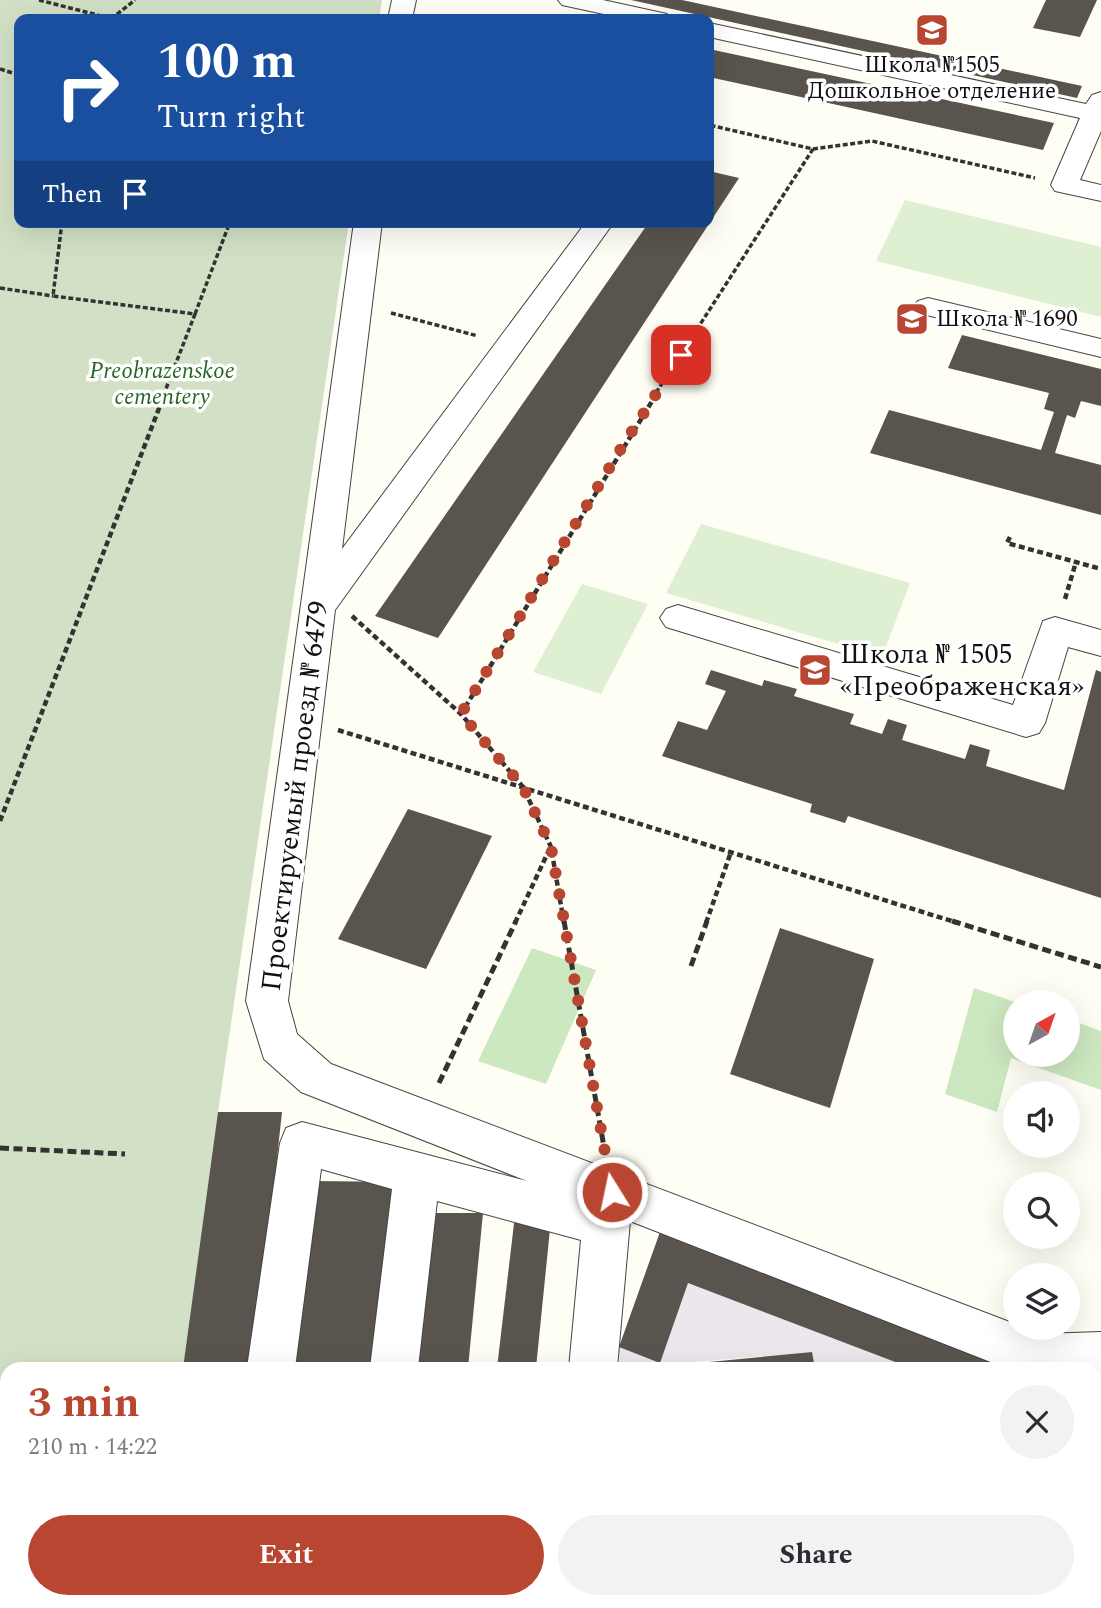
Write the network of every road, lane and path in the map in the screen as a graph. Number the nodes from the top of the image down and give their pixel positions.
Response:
1 (39, 0) edge
2 (135, 0) edge
3 (570, 0) edge
4 (92, 14) edge
5 (117, 14) edge
6 (636, 14) edge
7 (714, 31) edge
8 (1096, 123) edge
9 (714, 126) edge
10 (813, 149) junction
11 (1065, 185) junction
12 (1101, 193) edge
13 (61, 228) edge
14 (228, 228) edge
15 (367, 228) edge
16 (596, 228) edge
17 (0, 288) edge
18 (53, 296) junction
19 (928, 307) dead end
20 (387, 312) dead end
21 (195, 314) junction
22 (511, 344) junction
23 (1101, 348) edge
24 (1010, 537) dead end
25 (1076, 562) junction
26 (1101, 569) edge
27 (1063, 603) dead end
28 (334, 610) junction
29 (678, 618) dead end
30 (1101, 643) edge
31 (461, 714) junction
32 (335, 729) dead end
33 (523, 787) junction
34 (0, 821) edge
35 (551, 847) junction
36 (732, 852) junction
37 (691, 966) dead end
38 (1101, 967) edge
39 (422, 1119) junction
40 (0, 1148) edge
41 (125, 1154) dead end
42 (418, 1174) junction
43 (609, 1208) junction
44 (1101, 1356) edge
45 (272, 1362) edge
46 (395, 1362) edge
47 (594, 1362) edge

1 - 4 path
2 - 5 path
3 - 6 street
7 - 8 street
8 - 11 street
9 - 10 path
10 - 11 path
10 - 31 path
11 - 12 street
13 - 18 path
14 - 21 path
15 - 28 street, Проектируемый проезд № 6479
16 - 22 street
17 - 18 path
18 - 21 path
19 - 23 street
20 - 22 path
21 - 34 path
22 - 28 street
24 - 25 path
25 - 26 path
25 - 27 path
28 - 31 path
28 - 39 street, Проектируемый проезд № 6479
29 - 30 street
31 - 33 path
32 - 33 path
33 - 35 path
33 - 36 path
35 - 39 path
35 - 43 path
36 - 37 path
36 - 38 path
39 - 43 street, Проектируемый проезд № 6479
40 - 41 path
42 - 43 street
42 - 45 street
42 - 46 street
43 - 44 street
43 - 47 street

